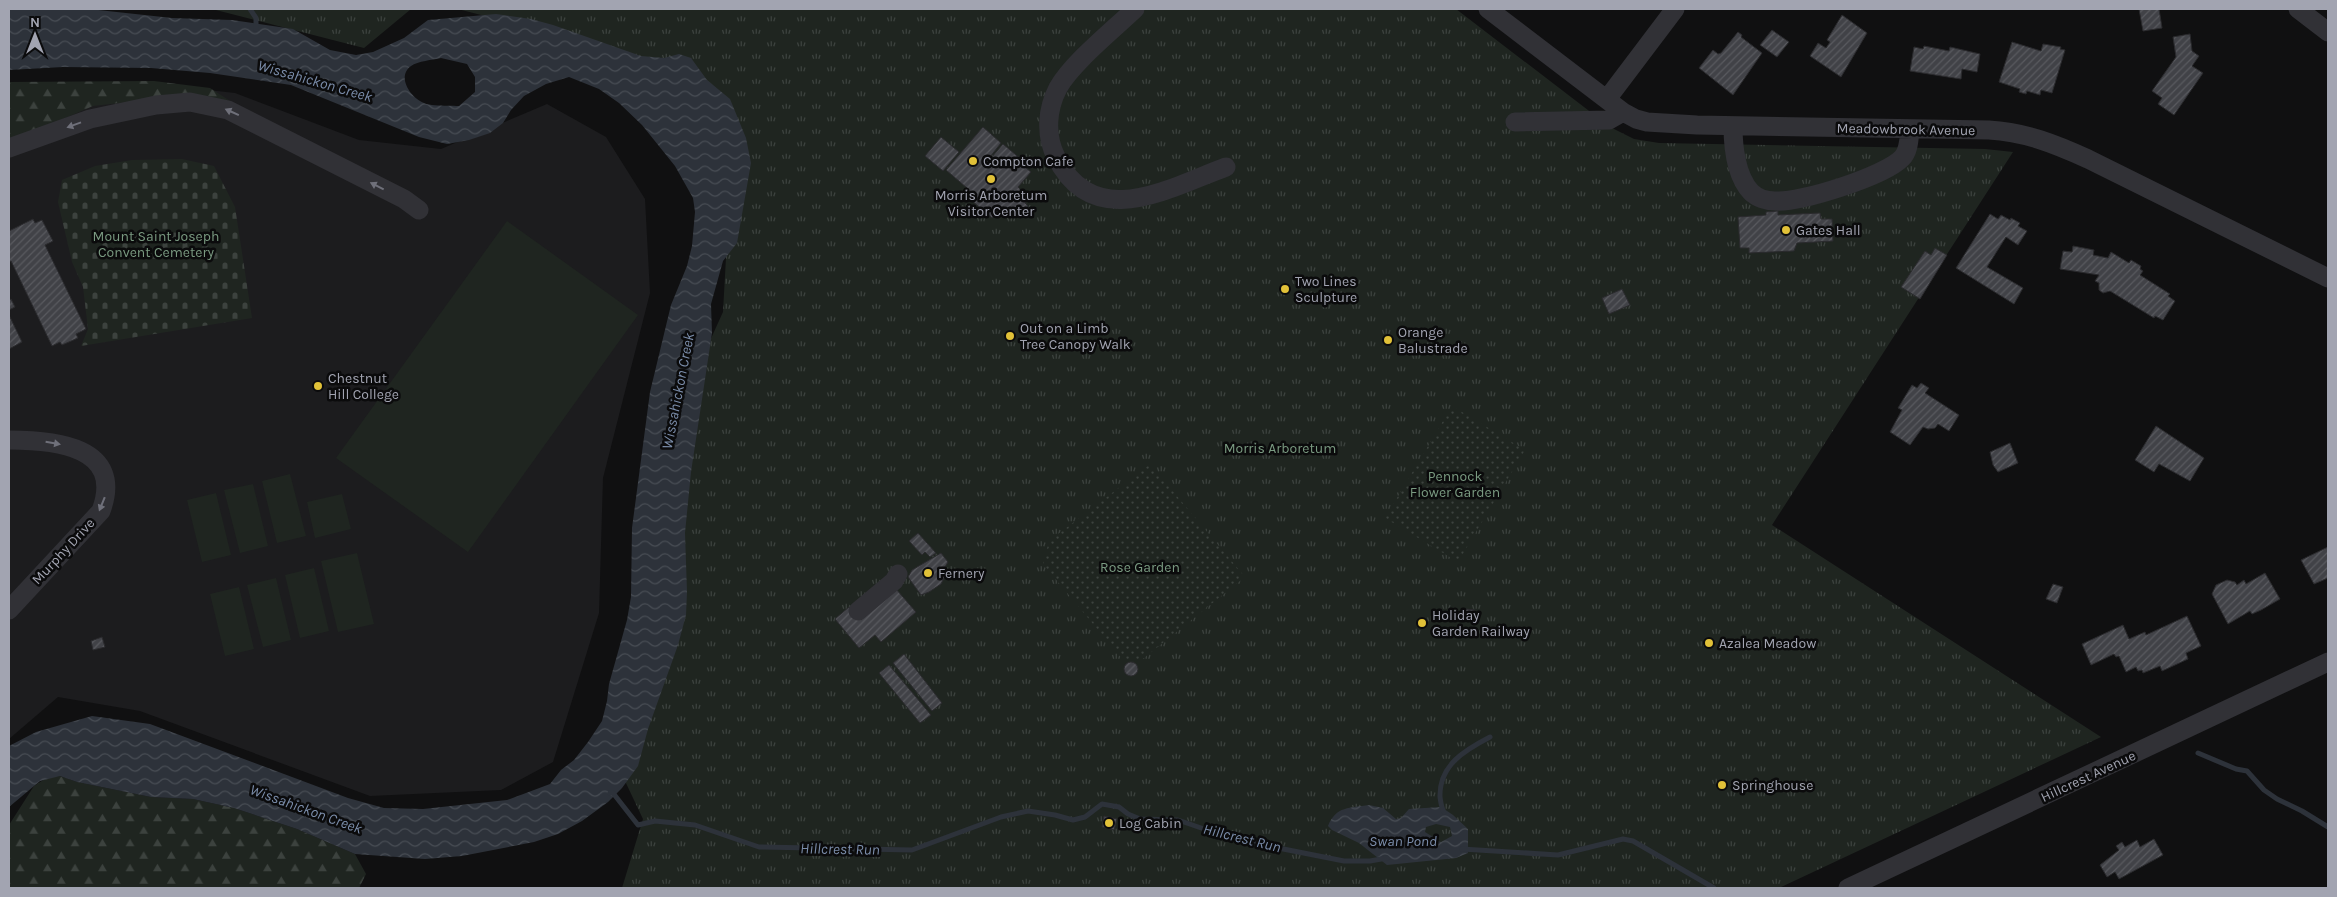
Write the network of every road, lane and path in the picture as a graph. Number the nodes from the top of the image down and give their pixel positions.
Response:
1 (1135, 9) edge
2 (1488, 9) edge
3 (1675, 9) edge
4 (2298, 9) edge
5 (2328, 32) edge
6 (1607, 99) junction
7 (1623, 112) junction
8 (1515, 122) dead end
9 (1733, 126) junction
10 (1910, 129) junction
11 (9, 148) edge
12 (1226, 167) dead end
13 (419, 210) dead end
14 (2328, 278) edge
15 (9, 440) edge
16 (898, 574) dead end
17 (9, 610) edge
18 (858, 611) dead end
19 (2328, 662) edge
20 (1848, 888) edge

1 - 12 street
2 - 6 street, Meadowbrook Avenue
3 - 6 street
4 - 5 street
6 - 7 street, Meadowbrook Avenue
7 - 8 street
7 - 9 street, Meadowbrook Avenue
9 - 10 street, Meadowbrook Avenue
9 - 10 street
10 - 14 street, Meadowbrook Avenue
13 -> 11 street
15 -> 17 street, Murphy Drive
16 - 18 street
19 - 20 street, Hillcrest Avenue

